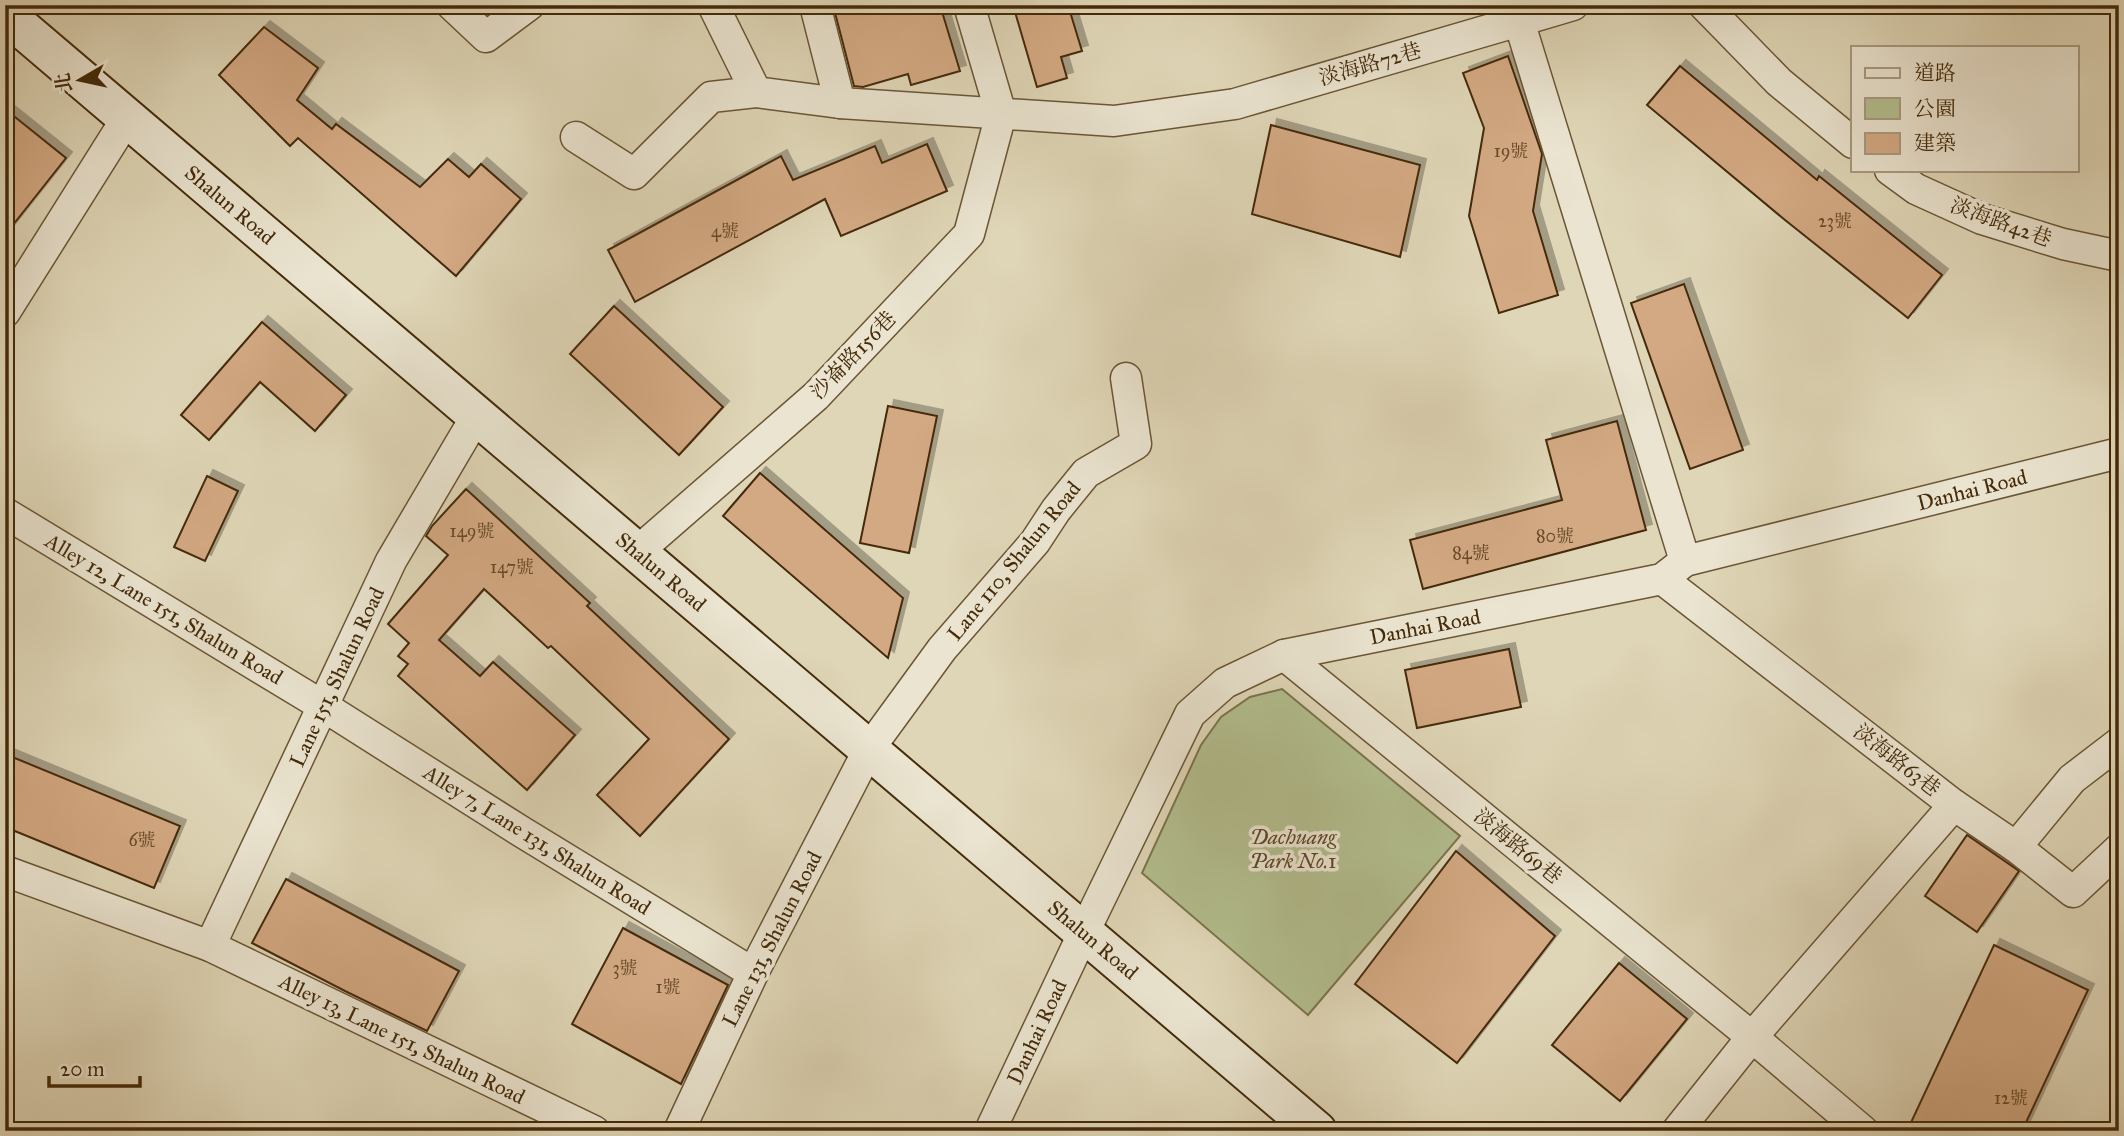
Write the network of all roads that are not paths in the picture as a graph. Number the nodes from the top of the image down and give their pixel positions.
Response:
1 (452, 5) edge
2 (529, 5) edge
3 (713, 5) edge
4 (815, 5) edge
5 (969, 5) edge
6 (1573, 5) edge
7 (1704, 5) edge
8 (5, 14) edge
9 (1519, 21) junction
10 (756, 92) junction
11 (840, 103) junction
12 (1001, 114) junction
13 (127, 118) junction
14 (576, 137) dead end
15 (1851, 141) edge
16 (1893, 172) edge
17 (2119, 257) edge
18 (5, 312) edge
19 (1126, 378) dead end
20 (477, 415) junction
21 (2119, 453) edge
22 (5, 513) edge
23 (637, 552) junction
24 (1674, 570) junction
25 (1283, 655) junction
26 (323, 706) junction
27 (2119, 743) edge
28 (869, 749) junction
29 (1954, 805) junction
30 (2016, 847) junction
31 (2119, 849) edge
32 (5, 871) edge
33 (1084, 932) junction
34 (210, 946) junction
35 (753, 973) junction
36 (1752, 1037) junction
37 (594, 1131) edge
38 (679, 1131) edge
39 (990, 1131) edge
40 (1317, 1131) edge
41 (1677, 1131) edge
42 (1863, 1131) edge

1 - 2 street
3 - 10 street
4 - 11 street
5 - 12 street
6 - 9 street
7 - 15 street
8 - 13 street, Shalun Road
9 - 12 street, 淡海路72巷
9 - 24 street
10 - 11 street, 淡海路72巷
10 - 14 street, 淡海路72巷
11 - 12 street, 淡海路72巷
12 - 23 street, 沙崙路156巷
13 - 18 street
13 - 20 street, Shalun Road
16 - 17 street, 淡海路42巷
19 - 28 street, Lane 110, Shalun Road
20 - 23 street, Shalun Road
20 - 26 street, Lane 151, Shalun Road
21 - 24 street, Danhai Road
22 - 26 street, Alley 12, Lane 151, Shalun Road
23 - 28 street, Shalun Road
24 - 25 street, Danhai Road
24 - 29 street, 淡海路63巷
25 - 33 street, Danhai Road
25 - 36 street, 淡海路69巷
26 - 34 street, Lane 151, Shalun Road
26 - 35 street, Alley 7, Lane 131, Shalun Road
27 - 30 street
28 - 33 street, Shalun Road
28 - 35 street, Lane 131, Shalun Road
29 - 30 street
29 - 36 street, 淡海路63巷
30 - 31 street
32 - 34 street, Alley 13, Lane 151, Shalun Road
33 - 39 street, Danhai Road
33 - 40 street, Shalun Road
34 - 37 street, Alley 13, Lane 151, Shalun Road
35 - 38 street, Lane 131, Shalun Road
36 - 41 street, 淡海路63巷
36 - 42 street, 淡海路69巷

